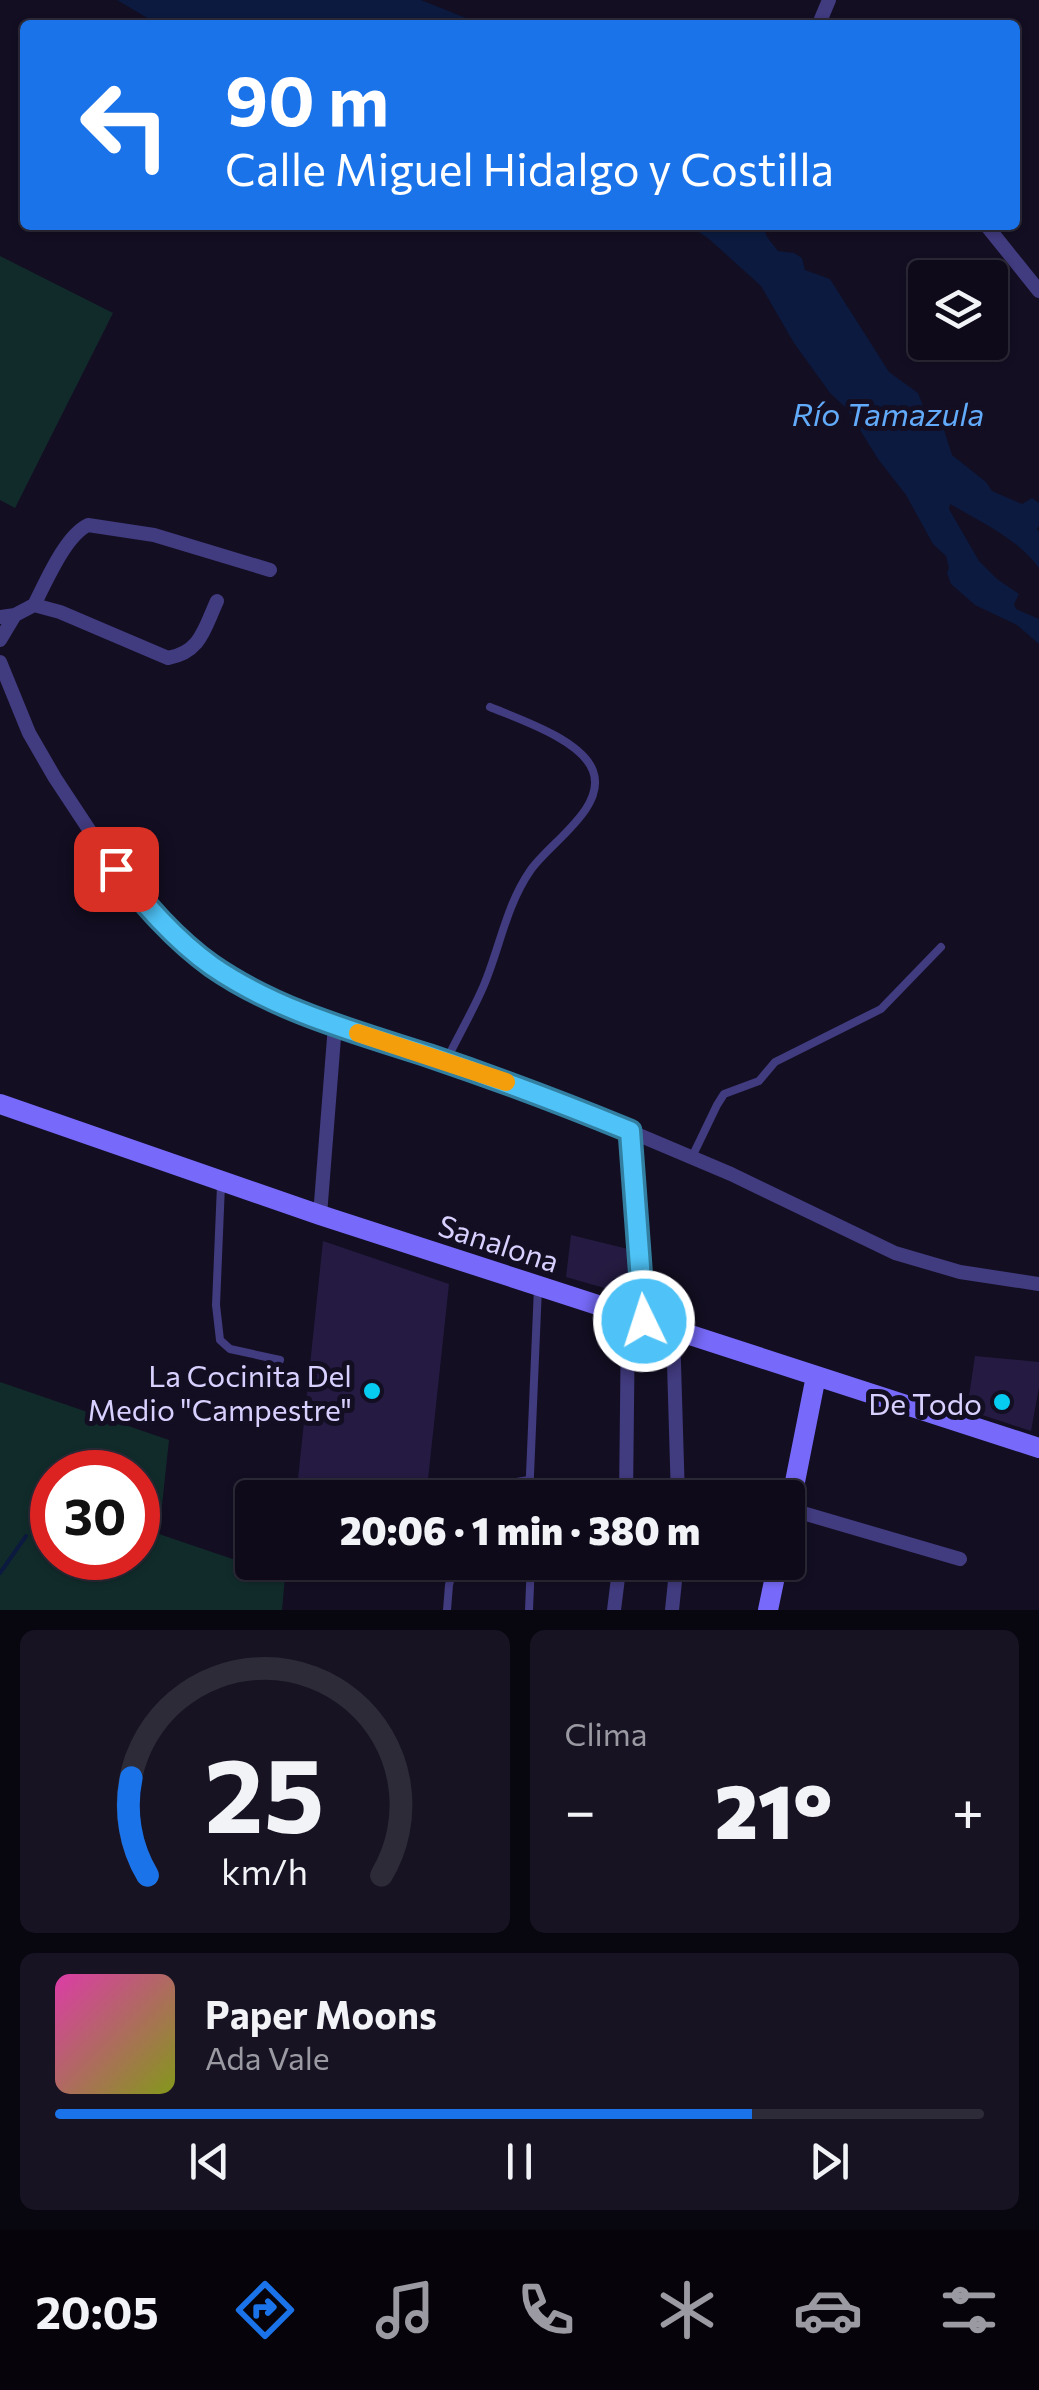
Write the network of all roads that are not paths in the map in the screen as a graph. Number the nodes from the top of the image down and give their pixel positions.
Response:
1 (990, 230) edge
2 (1039, 291) edge
3 (270, 570) dead end
4 (217, 601) dead end
5 (34, 605) junction
6 (7, 616) edge
7 (0, 640) edge
8 (0, 662) edge
9 (3, 684) edge
10 (490, 707) dead end
11 (942, 947) dead end
12 (335, 1025) junction
13 (446, 1062) junction
14 (0, 1104) edge
15 (630, 1131) junction
16 (692, 1157) junction
17 (221, 1181) junction
18 (320, 1215) junction
19 (1039, 1284) edge
20 (538, 1287) junction
21 (636, 1318) junction
22 (673, 1330) junction
23 (280, 1360) dead end
24 (816, 1376) junction
25 (1039, 1448) edge
26 (529, 1480) edge
27 (627, 1480) edge
28 (677, 1480) edge
29 (795, 1480) edge
30 (805, 1519) edge
31 (960, 1560) dead end
32 (450, 1580) edge
33 (530, 1580) edge
34 (618, 1580) edge
35 (675, 1580) edge
36 (774, 1580) edge
37 (447, 1610) edge
38 (529, 1610) edge
39 (614, 1610) edge
40 (672, 1610) edge
41 (768, 1610) edge

1 - 2 street
3 - 5 street
4 - 5 street
5 - 6 street
6 - 7 street
8 - 9 street
9 - 12 street
10 - 13 lane
11 - 16 lane
12 - 13 street
12 - 18 street
13 - 15 street
14 - 17 main road, Sanalona
15 - 16 street
15 - 21 street
16 - 19 street
17 - 18 main road, Sanalona
17 - 23 lane
18 - 20 main road, Sanalona
20 - 21 main road, Sanalona
20 - 26 lane
21 - 22 main road, Sanalona
21 - 27 street
22 - 24 main road, Sanalona
22 - 28 street
24 - 25 main road, Sanalona
24 - 29 main road
30 - 31 street
32 - 37 lane
33 - 38 lane
34 - 39 street
35 - 40 street
36 - 41 main road

